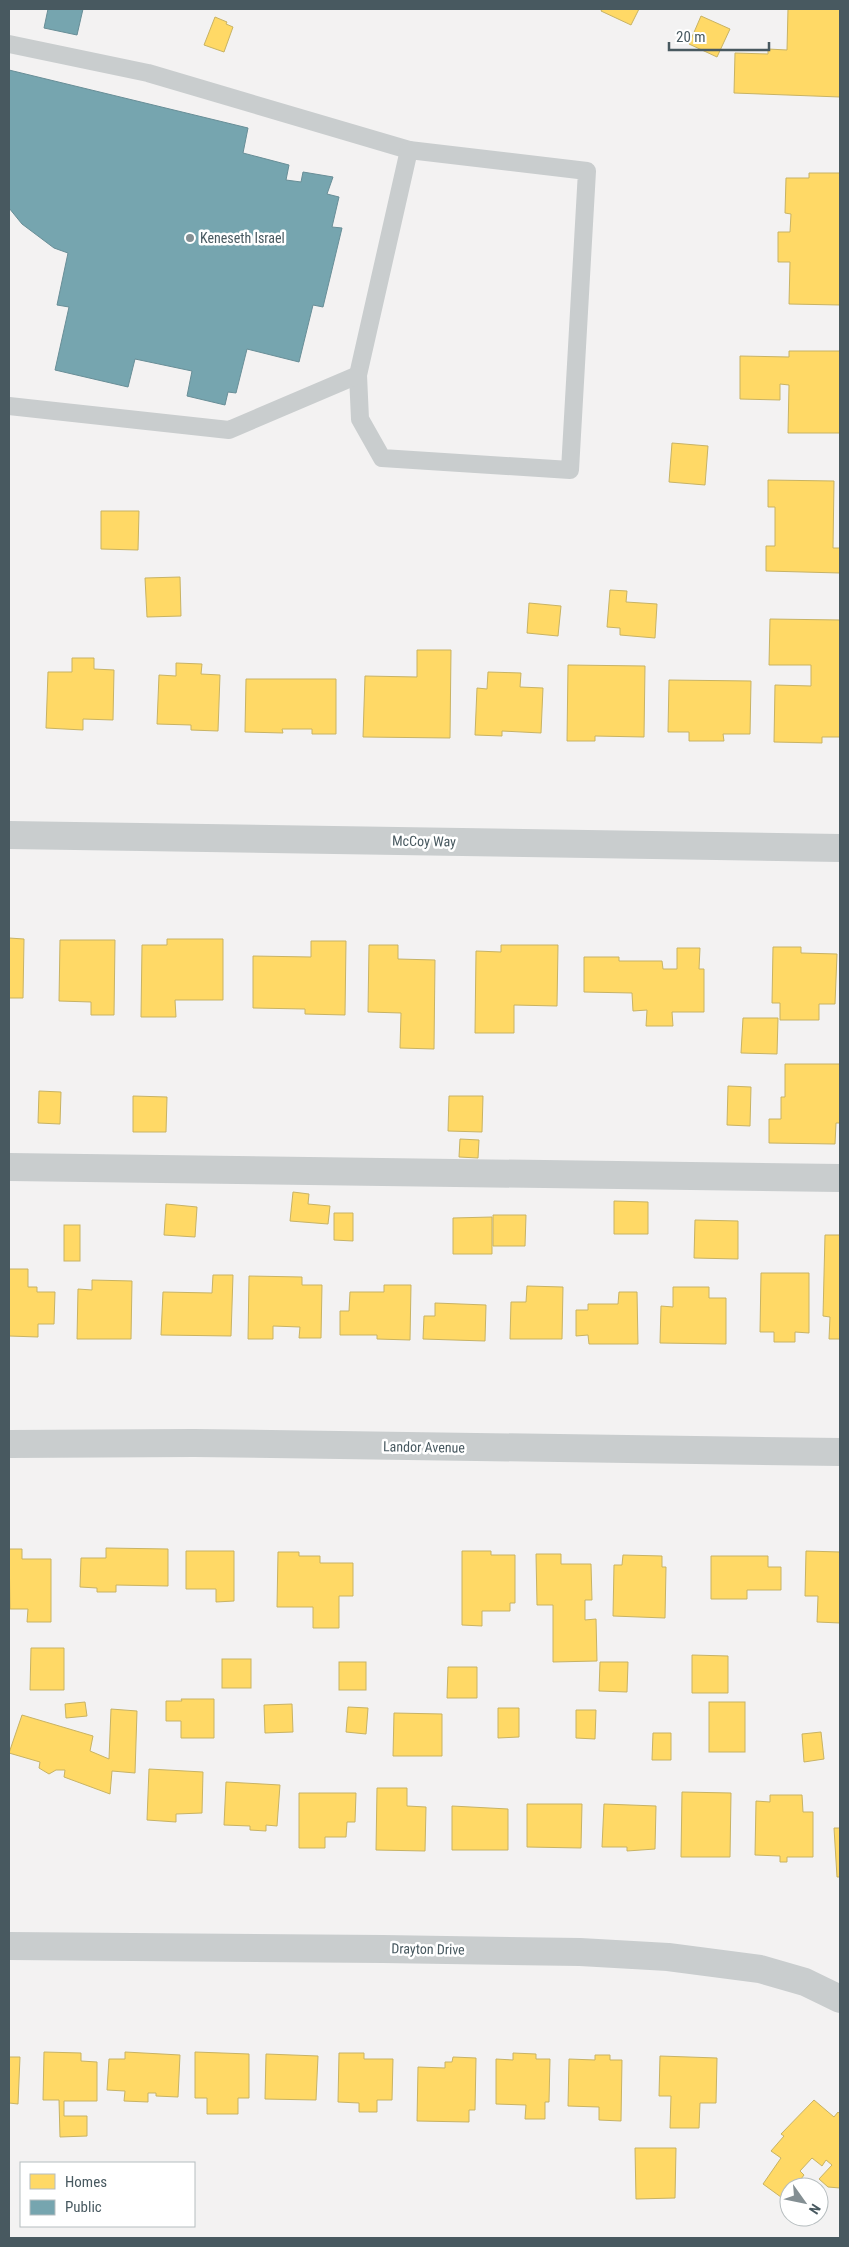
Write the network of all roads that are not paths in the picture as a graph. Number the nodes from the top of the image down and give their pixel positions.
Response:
1 (9, 44) edge
2 (409, 150) junction
3 (358, 375) junction
4 (9, 406) edge
5 (9, 835) edge
6 (840, 848) edge
7 (9, 1167) edge
8 (840, 1178) edge
9 (9, 1444) edge
10 (840, 1452) edge
11 (9, 1946) edge
12 (840, 1999) edge

1 - 2 lane
2 - 3 lane
2 - 3 lane
3 - 4 lane
5 - 6 street, McCoy Way
7 - 8 street
9 - 10 street, Landor Avenue
11 - 12 street, Drayton Drive

